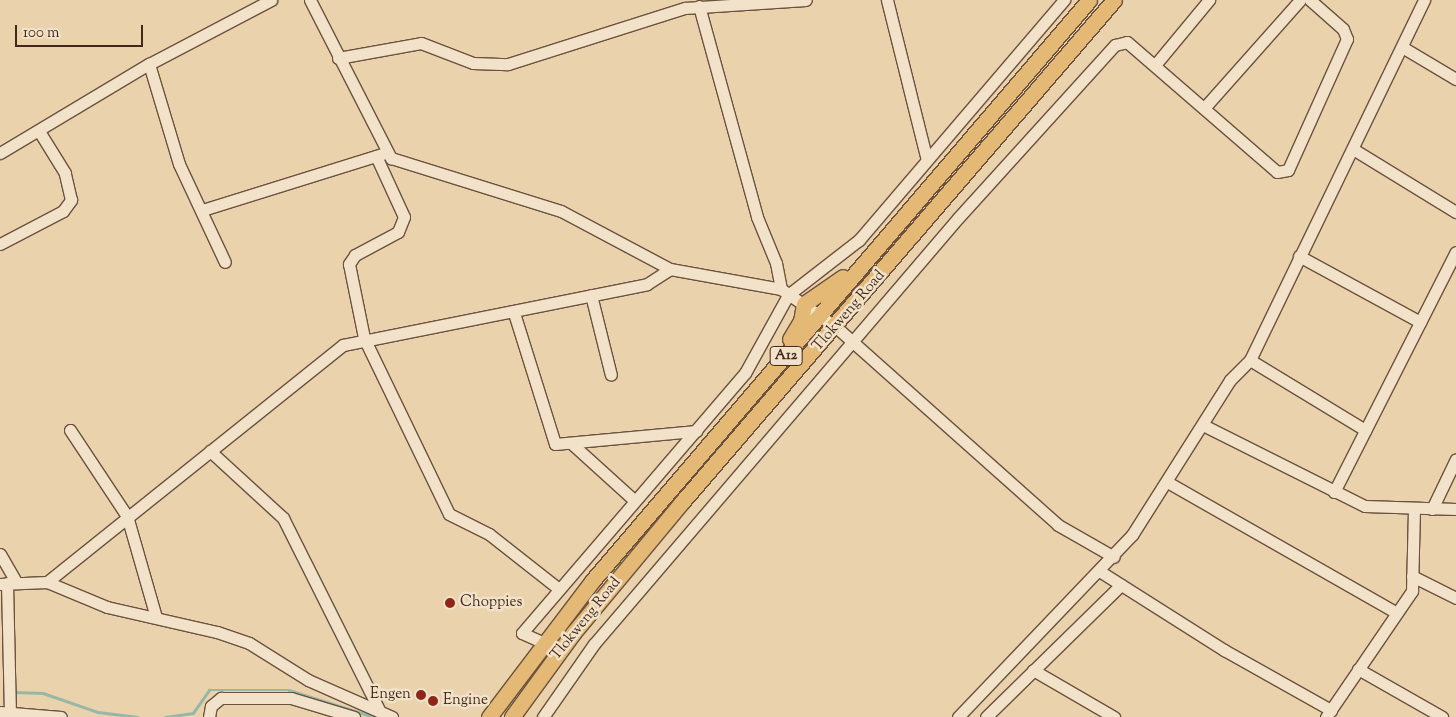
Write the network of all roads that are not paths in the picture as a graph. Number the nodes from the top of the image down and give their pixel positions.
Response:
1 (270, 0) edge
2 (310, 0) edge
3 (806, 0) edge
4 (887, 0) edge
5 (1064, 0) edge
6 (1089, 0) edge
7 (1114, 0) edge
8 (1209, 0) edge
9 (1300, 0) edge
10 (1310, 0) edge
11 (1424, 0) edge
12 (699, 6) junction
13 (1402, 47) junction
14 (338, 58) junction
15 (149, 64) junction
16 (1155, 65) junction
17 (1456, 79) edge
18 (1205, 107) junction
19 (39, 131) junction
20 (1353, 149) junction
21 (0, 153) edge
22 (381, 154) junction
23 (926, 157) junction
24 (202, 210) junction
25 (1456, 212) edge
26 (0, 244) edge
27 (1456, 252) edge
28 (1299, 256) junction
29 (867, 258) junction
30 (225, 262) dead end
31 (670, 269) junction
32 (785, 292) junction
33 (591, 295) junction
34 (804, 304) junction
35 (514, 313) junction
36 (821, 315) junction
37 (1420, 322) junction
38 (836, 327) junction
39 (364, 338) junction
40 (852, 344) junction
41 (1250, 360) junction
42 (778, 365) junction
43 (611, 375) dead end
44 (1203, 425) junction
45 (70, 430) dead end
46 (1365, 430) junction
47 (696, 431) junction
48 (571, 444) junction
49 (210, 450) junction
50 (1456, 459) edge
51 (1169, 483) junction
52 (1334, 492) junction
53 (635, 501) junction
54 (1432, 509) junction
55 (1456, 509) edge
56 (1414, 510) junction
57 (127, 516) junction
58 (0, 554) edge
59 (1114, 558) junction
60 (1101, 572) junction
61 (1412, 576) junction
62 (47, 582) junction
63 (8, 583) edge
64 (1121, 585) junction
65 (559, 589) junction
66 (1456, 598) edge
67 (1397, 613) junction
68 (156, 617) junction
69 (542, 642) junction
70 (1358, 669) junction
71 (1034, 670) junction
72 (331, 691) junction
73 (326, 708) junction
74 (379, 710) junction
75 (5, 712) edge
76 (1329, 713) edge
77 (61, 717) edge
78 (209, 717) edge
79 (354, 717) edge
80 (392, 717) edge
81 (489, 717) edge
82 (512, 717) edge
83 (543, 717) edge
84 (958, 717) edge
85 (986, 717) edge
86 (1114, 717) edge
87 (1442, 717) edge

1 - 15 street
2 - 14 street
3 - 12 street
4 - 23 street
5 - 23 street
6 - 29 main road, Tlokweng Road / A12
7 - 38 main road, Tlokweng Road / A12
8 - 16 street
9 - 18 street
10 - 18 street
11 - 13 street
12 - 14 street
12 - 32 street
13 - 17 street
13 - 20 street
14 - 22 street
15 - 19 street
15 - 24 street
16 - 18 street
16 - 40 street
19 - 21 street
19 - 26 street
20 - 25 street
20 - 28 street
22 - 24 street
22 - 31 street
22 - 39 street
23 - 32 street
24 - 30 street
27 - 37 street
28 - 37 street
28 - 41 street
29 - 34 main road
29 - 36 main road, Tlokweng Road / A12
31 - 32 street
31 - 33 street
32 - 34 street
32 - 47 street
33 - 35 street
33 - 43 street
34 - 36 street
34 - 42 main road
35 - 39 street
35 - 48 street
36 - 38 street
36 - 42 main road, Tlokweng Road / A12
37 - 46 street
38 - 40 street
38 - 82 main road, Tlokweng Road / A12
39 - 49 street
39 - 65 street
40 - 59 street
40 - 83 street
41 - 44 street
41 - 46 street
42 - 69 main road, Tlokweng Road / A12
44 - 51 street
44 - 52 street
45 - 57 street
46 - 52 street
47 - 48 street
47 - 53 street
48 - 53 street
49 - 57 street
49 - 74 street
50 - 54 street
51 - 59 street
51 - 67 street
52 - 56 street
53 - 65 street
54 - 55 street
54 - 56 street
56 - 61 street
57 - 62 street
57 - 68 street
58 - 63 street
59 - 60 street
60 - 64 street
60 - 84 street
61 - 66 street
61 - 67 street
62 - 63 street
62 - 68 street
63 - 75 street
64 - 71 street
64 - 76 street
65 - 69 street
67 - 70 street
68 - 72 street
69 - 81 main road, Tlokweng Road / A12
70 - 76 street
70 - 87 street
71 - 85 street
71 - 86 street
72 - 73 street
72 - 74 street
73 - 78 street
73 - 79 street
74 - 80 street
75 - 77 street

